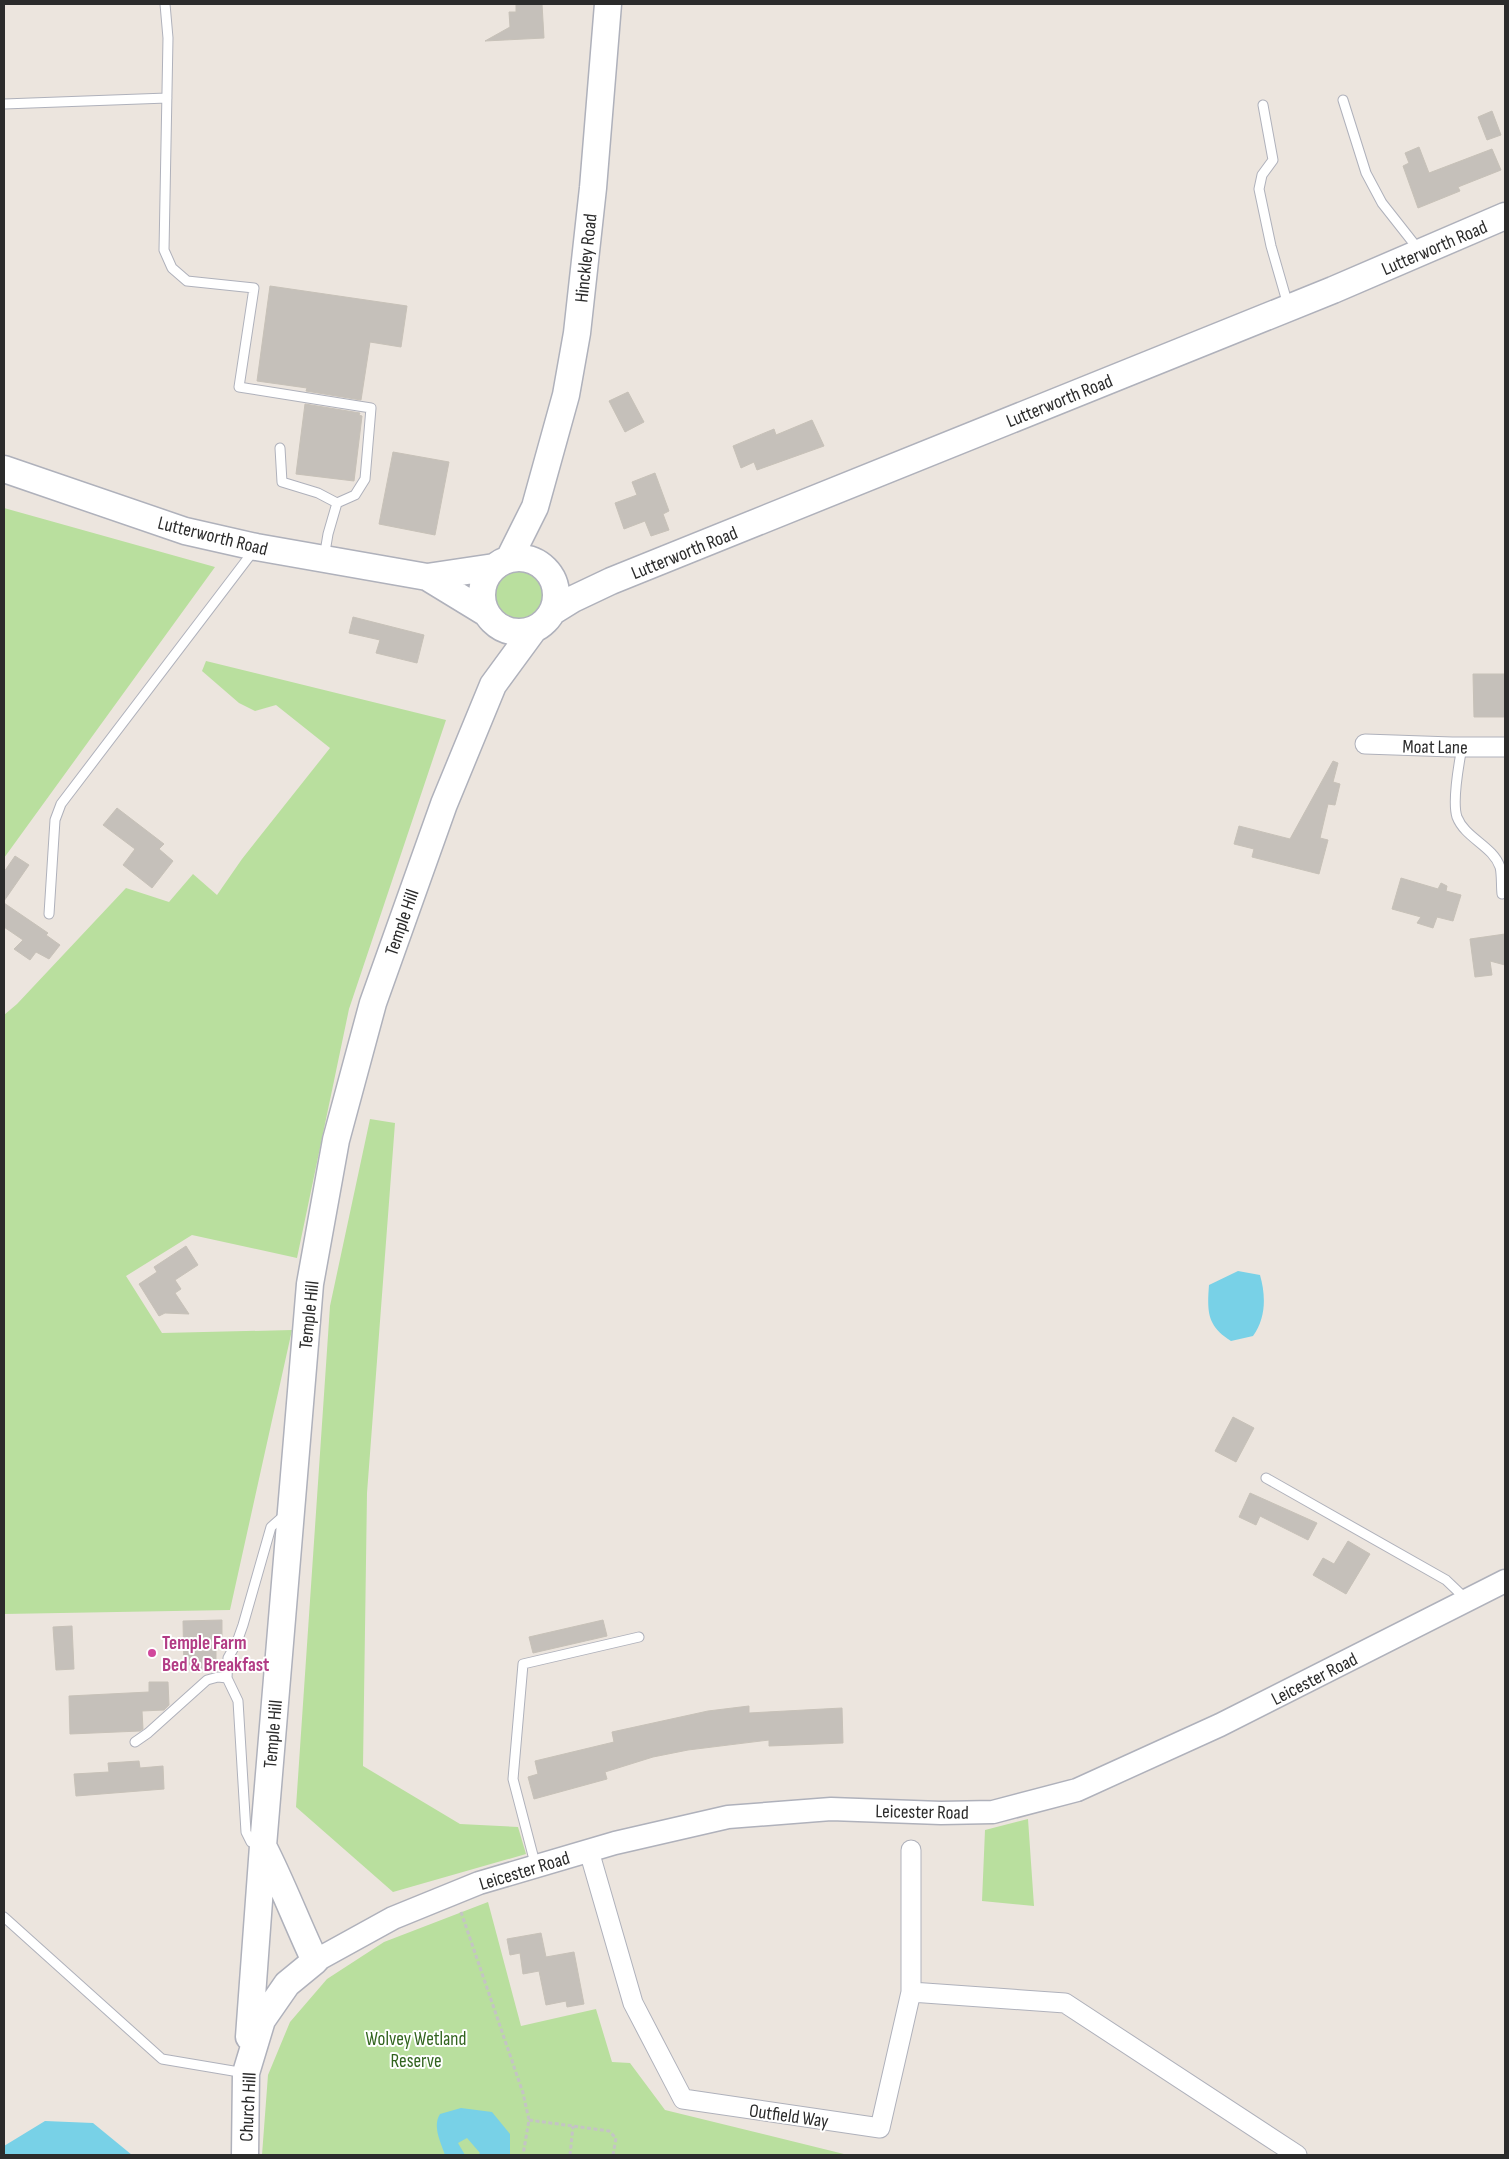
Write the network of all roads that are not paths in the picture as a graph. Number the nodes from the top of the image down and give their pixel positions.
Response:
1 (165, 4) edge
2 (608, 4) edge
3 (166, 98) junction
4 (1343, 100) dead end
5 (4, 104) edge
6 (1263, 105) dead end
7 (1505, 216) edge
8 (1420, 252) junction
9 (1289, 308) junction
10 (280, 448) dead end
11 (4, 469) edge
12 (337, 503) junction
13 (535, 508) junction
14 (256, 547) junction
15 (324, 558) junction
16 (502, 563) junction
17 (544, 567) junction
18 (427, 577) junction
19 (611, 581) junction
20 (491, 619) junction
21 (543, 621) junction
22 (493, 685) junction
23 (1365, 744) dead end
24 (1462, 747) junction
25 (1505, 747) edge
26 (1502, 894) dead end
27 (49, 914) dead end
28 (1266, 1478) dead end
29 (290, 1521) junction
30 (1505, 1581) edge
31 (1467, 1601) junction
32 (639, 1637) dead end
33 (227, 1678) junction
34 (135, 1742) dead end
35 (263, 1846) junction
36 (911, 1850) dead end
37 (589, 1851) junction
38 (536, 1867) junction
39 (4, 1917) edge
40 (315, 1961) junction
41 (911, 1992) junction
42 (246, 2073) junction
43 (246, 2155) edge
44 (1297, 2155) edge

1 - 3 lane
2 - 13 main road, Hinckley Road
3 - 5 lane
3 - 12 lane
4 - 8 lane
6 - 9 lane
7 - 8 main road, Lutterworth Road
8 - 9 main road, Lutterworth Road
9 - 19 main road, Lutterworth Road
10 - 12 lane
11 - 14 main road, Lutterworth Road
12 - 15 lane
13 - 16 main road, Hinckley Road
13 - 17 main road, Hinckley Road
14 - 15 main road, Lutterworth Road
14 - 27 lane
15 - 18 main road, Lutterworth Road
16 - 17 main road
16 - 18 main road, Lutterworth Road
16 - 20 main road
17 - 19 main road, Lutterworth Road
17 - 21 main road
18 - 20 main road, Lutterworth Road
19 - 21 main road, Lutterworth Road
20 - 21 main road
20 - 22 main road, Temple Hill
21 - 22 main road, Temple Hill
22 - 29 main road, Temple Hill
23 - 24 street, Moat Lane
24 - 25 street, Moat Lane
24 - 26 lane
28 - 31 lane
29 - 33 lane
29 - 35 main road, Temple Hill
30 - 31 street, Leicester Road
31 - 37 street, Leicester Road
32 - 38 lane
33 - 34 lane
33 - 35 lane
35 - 40 main road
35 - 42 main road, Temple Hill
36 - 41 street, Outfield Way
37 - 38 street, Leicester Road
37 - 41 street, Outfield Way
38 - 40 street, Leicester Road
39 - 42 lane
40 - 42 main road, Church Hill
41 - 44 street
42 - 43 main road, Church Hill

